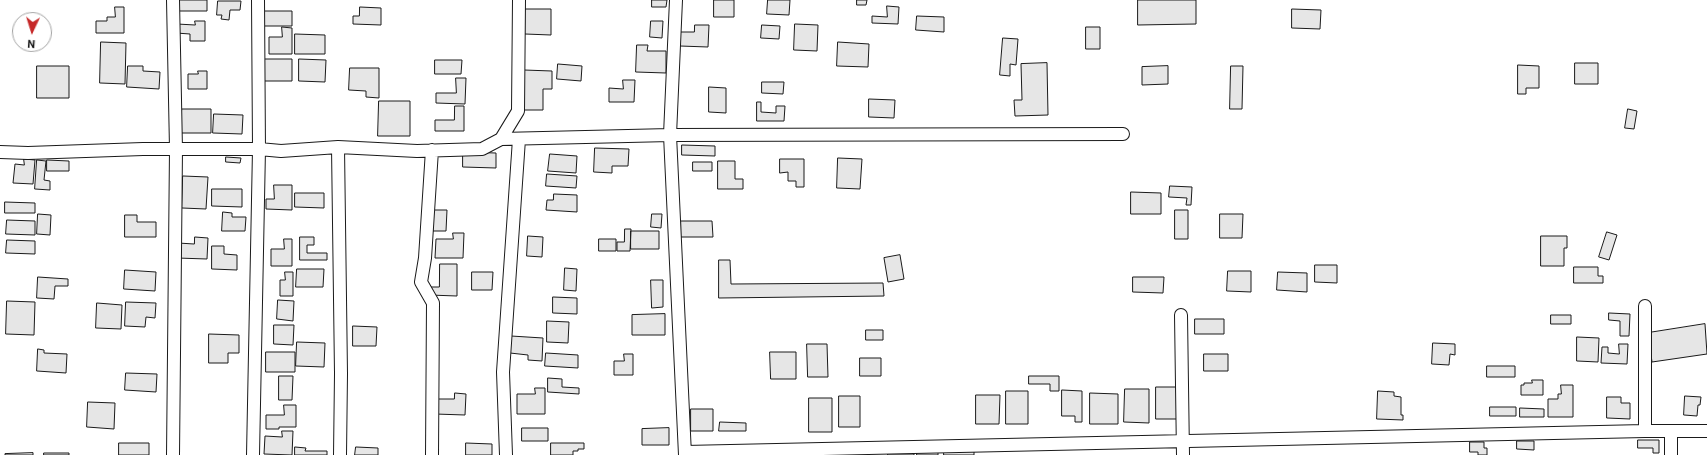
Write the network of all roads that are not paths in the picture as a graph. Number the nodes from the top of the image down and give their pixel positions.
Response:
1 (173, 0) edge
2 (258, 0) edge
3 (519, 0) edge
4 (676, 0) edge
5 (1123, 134) dead end
6 (670, 135) junction
7 (502, 139) junction
8 (520, 139) junction
9 (338, 147) junction
10 (176, 149) junction
11 (259, 149) junction
12 (432, 150) junction
13 (0, 152) edge
14 (1645, 306) dead end
15 (1181, 316) dead end
16 (1645, 431) junction
17 (1671, 431) junction
18 (1707, 431) edge
19 (1183, 440) junction
20 (685, 454) edge
21 (173, 455) edge
22 (253, 455) edge
23 (340, 455) edge
24 (432, 455) edge
25 (506, 455) edge
26 (1183, 455) edge
27 (1671, 455) edge

1 - 10 street
2 - 11 street
3 - 7 street
4 - 6 street
5 - 6 street
6 - 8 street
6 - 20 street
7 - 8 street
7 - 12 street
8 - 25 street
9 - 11 street
9 - 12 street
9 - 23 street
10 - 11 street
10 - 13 street
10 - 21 street
11 - 22 street
12 - 24 street
14 - 16 street
15 - 19 street
16 - 17 street
16 - 19 street
17 - 18 street
17 - 27 street
19 - 20 street
19 - 26 street

